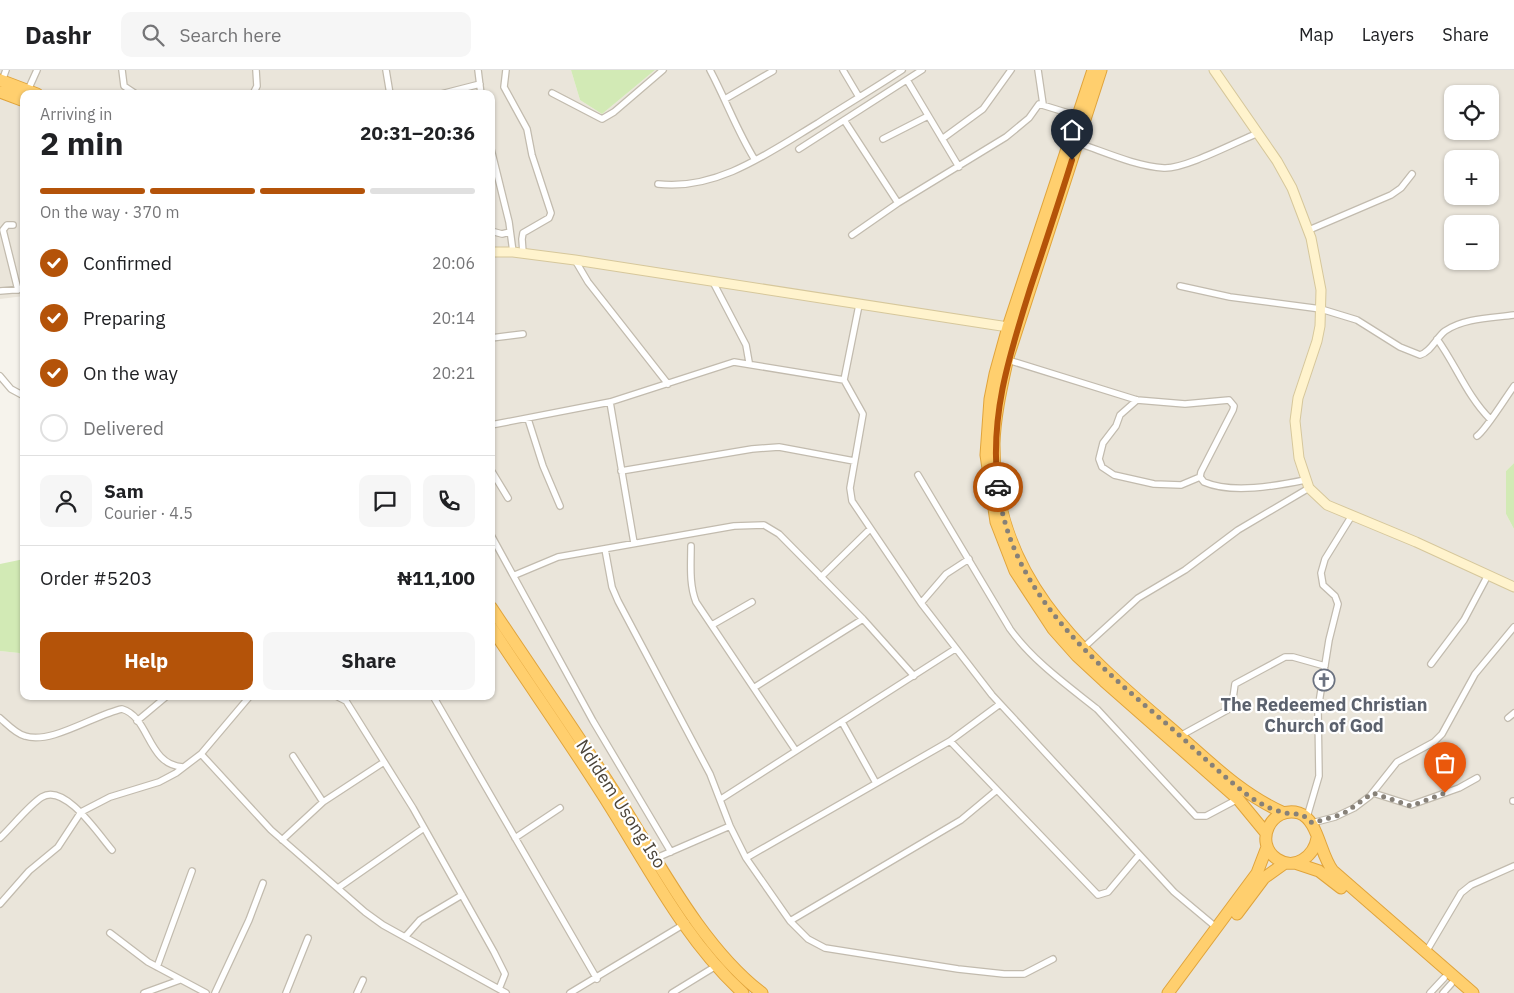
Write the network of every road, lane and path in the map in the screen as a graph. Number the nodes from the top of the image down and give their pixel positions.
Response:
1 (37, 70) edge
2 (122, 70) edge
3 (256, 70) edge
4 (386, 70) edge
5 (478, 70) edge
6 (506, 70) edge
7 (663, 70) edge
8 (710, 70) edge
9 (843, 70) edge
10 (902, 70) edge
11 (922, 70) edge
12 (1011, 70) edge
13 (1038, 70) edge
14 (1093, 70) edge
15 (1101, 70) edge
16 (1214, 70) edge
17 (773, 71) edge
18 (907, 80) junction
19 (2, 81) edge
20 (480, 84) junction
21 (20, 90) edge
22 (31, 90) edge
23 (130, 90) edge
24 (254, 90) edge
25 (389, 90) edge
26 (457, 90) edge
27 (480, 90) edge
28 (552, 93) dead end
29 (859, 97) junction
30 (725, 98) junction
31 (1043, 104) junction
32 (928, 116) junction
33 (1078, 116) junction
34 (844, 120) junction
35 (1258, 133) junction
36 (883, 138) dead end
37 (942, 139) junction
38 (1078, 143) junction
39 (799, 149) dead end
40 (755, 160) junction
41 (495, 166) edge
42 (959, 167) junction
43 (1412, 174) dead end
44 (658, 184) dead end
45 (898, 203) junction
46 (13, 225) dead end
47 (1309, 230) junction
48 (495, 232) edge
49 (510, 232) junction
50 (852, 235) dead end
51 (495, 252) edge
52 (513, 252) junction
53 (523, 253) junction
54 (575, 260) junction
55 (713, 282) junction
56 (20, 286) edge
57 (1180, 286) dead end
58 (20, 289) edge
59 (0, 291) edge
60 (859, 305) junction
61 (1321, 309) junction
62 (1514, 315) edge
63 (1008, 327) junction
64 (523, 334) dead end
65 (495, 338) edge
66 (1437, 339) junction
67 (1008, 360) junction
68 (749, 362) junction
69 (0, 376) edge
70 (844, 380) junction
71 (668, 384) junction
72 (1514, 386) edge
73 (20, 394) edge
74 (1137, 400) junction
75 (610, 402) junction
76 (1490, 419) junction
77 (528, 420) junction
78 (495, 424) edge
79 (1476, 436) dead end
80 (854, 461) junction
81 (621, 471) junction
82 (918, 476) dead end
83 (495, 477) edge
84 (1200, 477) junction
85 (1307, 484) junction
86 (508, 498) dead end
87 (560, 506) dead end
88 (1352, 517) junction
89 (870, 529) junction
90 (495, 542) edge
91 (634, 542) junction
92 (691, 546) dead end
93 (605, 549) junction
94 (969, 559) junction
95 (1488, 574) junction
96 (515, 575) junction
97 (821, 577) junction
98 (1514, 587) edge
99 (752, 602) dead end
100 (921, 603) junction
101 (495, 613) edge
102 (864, 619) junction
103 (712, 625) junction
104 (1514, 627) edge
105 (495, 633) edge
106 (955, 649) junction
107 (1082, 649) junction
108 (1431, 664) dead end
109 (1325, 666) junction
110 (914, 676) junction
111 (755, 687) junction
112 (162, 700) edge
113 (247, 700) edge
114 (348, 700) edge
115 (435, 700) edge
116 (1000, 704) junction
117 (1514, 713) edge
118 (0, 718) edge
119 (1508, 718) dead end
120 (137, 721) junction
121 (842, 722) junction
122 (1180, 736) junction
123 (950, 741) junction
124 (796, 751) junction
125 (201, 754) junction
126 (293, 756) dead end
127 (384, 762) junction
128 (183, 767) junction
129 (1477, 778) dead end
130 (876, 783) junction
131 (997, 790) junction
132 (1373, 793) junction
133 (722, 799) junction
134 (1238, 799) junction
135 (323, 802) junction
136 (560, 808) dead end
137 (81, 812) junction
138 (1284, 813) junction
139 (1310, 820) junction
140 (730, 826) junction
141 (424, 828) junction
142 (1266, 833) junction
143 (0, 838) edge
144 (515, 838) junction
145 (1317, 838) junction
146 (282, 840) junction
147 (1267, 847) junction
148 (112, 850) dead end
149 (670, 852) junction
150 (1139, 856) junction
151 (746, 858) junction
152 (651, 860) junction
153 (1290, 863) junction
154 (1514, 866) edge
155 (192, 871) dead end
156 (263, 883) dead end
157 (338, 888) junction
158 (462, 895) junction
159 (0, 904) edge
160 (689, 921) junction
161 (790, 921) junction
162 (1218, 928) junction
163 (110, 933) dead end
164 (405, 937) junction
165 (308, 938) dead end
166 (711, 952) junction
167 (1426, 952) junction
168 (1052, 958) dead end
169 (716, 966) junction
170 (157, 967) junction
171 (597, 979) junction
172 (180, 980) junction
173 (364, 980) dead end
174 (1446, 985) edge
175 (499, 989) junction
176 (144, 993) edge
177 (206, 993) edge
178 (215, 993) edge
179 (286, 993) edge
180 (357, 993) edge
181 (506, 993) edge
182 (570, 993) edge
183 (672, 993) edge
184 (743, 993) edge
185 (762, 993) edge
186 (1168, 993) edge
187 (1176, 993) edge
188 (1430, 993) edge
189 (1461, 993) edge
190 (1473, 993) edge

1 - 22 street
2 - 23 street
3 - 24 street
4 - 25 street
5 - 20 street
6 - 53 street
7 - 28 street
8 - 30 street
9 - 29 street
10 - 29 street
11 - 18 street
12 - 37 street
13 - 31 street
14 - 33 highway
15 - 38 highway
16 - 35 street
17 - 30 street
18 - 32 street
18 - 34 street
19 - 21 highway
20 - 26 street
20 - 27 street
29 - 40 street
30 - 40 street
31 - 33 street
31 - 42 street
32 - 36 street
32 - 37 street
33 - 63 highway
34 - 39 street
34 - 45 street
35 - 38 street
35 - 47 street
37 - 42 street
38 - 67 highway
40 - 44 street
41 - 49 street
42 - 45 street
43 - 47 street
45 - 50 street
46 - 56 street
47 - 61 street
48 - 49 street
49 - 52 street
51 - 52 street
52 - 53 street
53 - 54 street
54 - 55 street
54 - 71 street
55 - 60 street
55 - 68 street
57 - 61 street
58 - 59 street
60 - 63 street
60 - 70 street
61 - 66 street
61 - 85 street
62 - 66 street
63 - 134 highway
64 - 65 street
66 - 76 street
67 - 74 street
67 - 107 highway
68 - 70 street
68 - 71 street
69 - 73 street
70 - 80 street
71 - 75 street
72 - 76 street
74 - 84 street
74 - 84 street
75 - 77 street
75 - 81 street
76 - 79 street
77 - 78 street
77 - 87 street
80 - 81 street
80 - 89 street
81 - 91 street
82 - 94 street
83 - 86 street
84 - 85 street
85 - 88 street
85 - 107 street
88 - 95 street
88 - 109 street
89 - 97 street
89 - 100 street
90 - 96 street
91 - 93 street
91 - 97 street
92 - 103 street
93 - 96 street
93 - 133 street
94 - 100 street
94 - 134 street
95 - 98 street
95 - 108 street
96 - 149 street
97 - 102 street
99 - 103 street
100 - 106 street
101 - 152 highway, Ndidem Usong Iso
102 - 110 street
102 - 111 street
103 - 111 street
104 - 132 street
105 - 152 highway, Ndidem Usong Iso
106 - 110 street
106 - 116 street
107 - 122 highway
109 - 122 street
109 - 139 street
110 - 121 street
111 - 124 street
112 - 120 street
113 - 125 street
114 - 127 street
115 - 144 street
116 - 123 street
116 - 150 street
117 - 119 street
118 - 120 street
120 - 128 street
121 - 124 street
121 - 130 street
122 - 138 highway
123 - 130 street
123 - 131 street
124 - 133 street
125 - 128 street
125 - 146 street
126 - 135 street
127 - 135 street
127 - 141 street
128 - 137 street
129 - 132 street
130 - 151 street
131 - 150 street
131 - 161 street
132 - 139 street
133 - 140 street
134 - 142 highway
135 - 146 street
136 - 144 street
137 - 143 street
137 - 148 street
137 - 159 street
138 - 139 highway
138 - 142 highway
139 - 145 highway
140 - 149 street
140 - 151 street
141 - 157 street
141 - 158 street
142 - 147 highway
144 - 171 street
145 - 153 highway
145 - 167 highway
146 - 157 street
147 - 153 highway
147 - 162 highway
149 - 152 street
150 - 162 street
151 - 161 street
152 - 160 highway, Ndidem Usong Iso
153 - 174 highway
153 - 187 highway
154 - 167 street
155 - 170 street
156 - 178 street
157 - 164 street
158 - 164 street
158 - 175 street
160 - 166 highway, Ndidem Usong Iso
160 - 171 street
161 - 168 street
162 - 186 highway
163 - 170 street
164 - 175 street
165 - 179 street
166 - 169 highway, Ndidem Usong Iso
166 - 185 highway, Ndidem Usong Iso
167 - 190 highway
169 - 183 street
169 - 184 highway, Ndidem Usong Iso
170 - 172 street
171 - 182 street
172 - 176 street
172 - 177 street
173 - 180 street
174 - 188 street
174 - 189 highway
175 - 181 street

